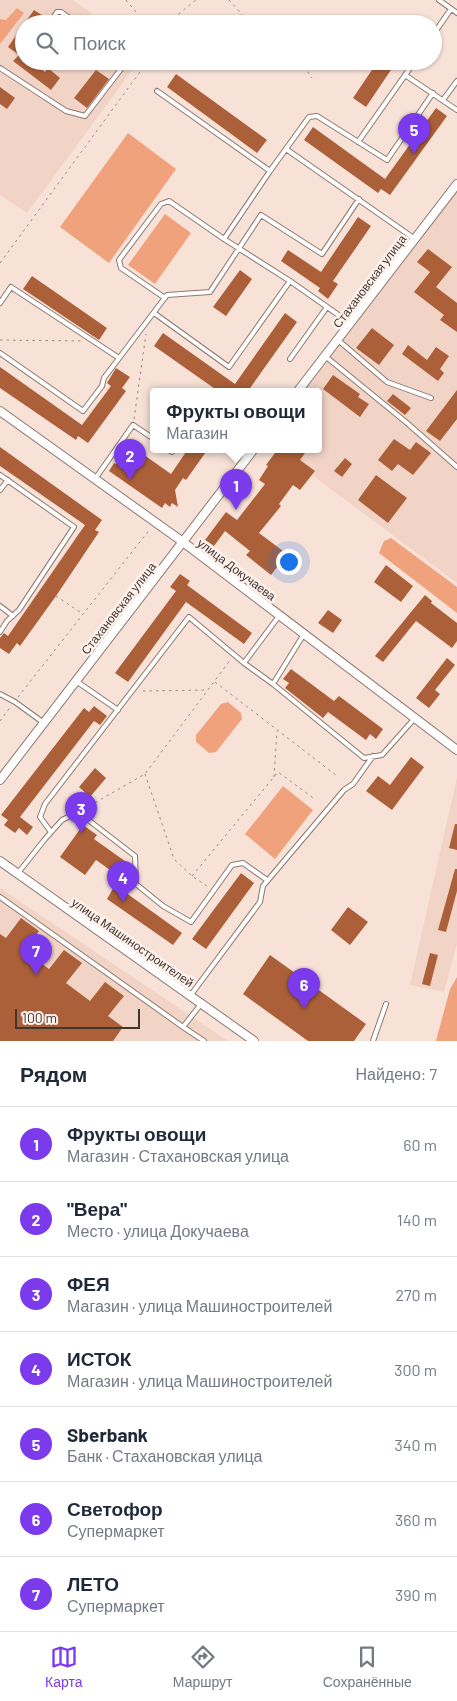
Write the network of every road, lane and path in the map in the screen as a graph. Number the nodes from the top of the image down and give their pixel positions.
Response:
1 (126, 0) edge
2 (196, 0) edge
3 (229, 0) edge
4 (439, 0) edge
5 (451, 9) junction
6 (457, 13) edge
7 (55, 15) edge
8 (65, 15) edge
9 (138, 15) edge
10 (177, 15) edge
11 (243, 15) edge
12 (442, 22) edge
13 (0, 68) edge
14 (120, 70) edge
15 (141, 70) edge
16 (306, 70) edge
17 (409, 70) edge
18 (405, 75) junction
19 (312, 78) dead end
20 (457, 81) edge
21 (157, 92) dead end
22 (433, 93) junction
23 (443, 100) junction
24 (457, 110) edge
25 (358, 142) junction
26 (286, 149) junction
27 (270, 171) junction
28 (457, 184) edge
29 (359, 199) junction
30 (224, 239) junction
31 (415, 239) junction
32 (239, 248) junction
33 (0, 263) edge
34 (290, 281) junction
35 (165, 298) junction
36 (0, 303) edge
37 (328, 307) junction
38 (154, 312) junction
39 (148, 320) junction
40 (350, 324) junction
41 (0, 340) edge
42 (92, 340) junction
43 (338, 340) junction
44 (0, 353) edge
45 (325, 356) junction
46 (119, 358) junction
47 (290, 359) dead end
48 (300, 388) edge
49 (431, 398) dead end
50 (0, 411) edge
51 (133, 425) junction
52 (150, 436) edge
53 (251, 453) edge
54 (457, 468) edge
55 (0, 475) edge
56 (8, 480) junction
57 (94, 480) junction
58 (0, 490) edge
59 (155, 522) junction
60 (183, 542) junction
61 (56, 596) dead end
62 (0, 606) edge
63 (84, 614) junction
64 (280, 615) junction
65 (13, 616) junction
66 (0, 632) edge
67 (304, 634) junction
68 (234, 655) junction
69 (244, 663) junction
70 (76, 681) junction
71 (215, 681) junction
72 (274, 684) junction
73 (208, 690) junction
74 (143, 691) dead end
75 (0, 694) edge
76 (15, 702) junction
77 (118, 710) junction
78 (415, 718) junction
79 (0, 721) edge
80 (44, 723) junction
81 (277, 730) junction
82 (457, 750) edge
83 (374, 756) junction
84 (145, 774) junction
85 (337, 776) dead end
86 (274, 778) junction
87 (0, 780) edge
88 (316, 800) dead end
89 (78, 812) junction
90 (51, 832) junction
91 (0, 861) edge
92 (18, 873) junction
93 (192, 876) junction
94 (267, 880) junction
95 (213, 891) junction
96 (0, 897) edge
97 (190, 996) junction
98 (201, 1004) junction
99 (386, 1004) dead end
100 (183, 1027) junction
101 (204, 1041) edge
102 (254, 1041) edge
103 (373, 1041) edge

1 - 9 path
2 - 10 path
3 - 11 path
4 - 5 lane
5 - 6 lane
5 - 12 lane
7 - 8 lane
13 - 14 lane
15 - 33 path
16 - 19 path
17 - 18 lane
18 - 22 lane
18 - 25 lane
20 - 23 lane
21 - 27 lane
22 - 23 lane
22 - 25 lane
23 - 24 lane
25 - 26 lane
26 - 27 lane
26 - 29 lane
27 - 30 lane
28 - 31 street, Стахановская улица
29 - 31 lane
29 - 32 lane
30 - 32 lane
30 - 35 lane
31 - 40 street, Стахановская улица
32 - 34 lane
32 - 35 lane
34 - 37 lane
34 - 38 lane
35 - 38 lane
36 - 42 lane
37 - 40 lane
37 - 47 lane
38 - 39 lane
39 - 46 lane
39 - 51 path
40 - 43 street, Стахановская улица
41 - 42 path
42 - 46 lane
43 - 45 street, Стахановская улица
43 - 49 lane
44 - 46 lane
45 - 48 street, Стахановская улица
45 - 54 lane
50 - 57 street, улица Докучаева
51 - 52 lane
51 - 57 lane
53 - 60 street, Стахановская улица
55 - 56 lane
56 - 58 lane
56 - 65 lane
57 - 59 street, улица Докучаева
59 - 60 street, улица Докучаева
59 - 63 path
60 - 64 street, улица Докучаева
60 - 70 street, Стахановская улица
61 - 63 path
62 - 65 lane
63 - 76 path
64 - 67 street, улица Докучаева
64 - 69 lane
65 - 66 lane
67 - 72 lane
67 - 78 street, улица Докучаева
68 - 69 lane
68 - 71 path
68 - 77 lane
69 - 72 lane
70 - 77 lane
70 - 80 street, Стахановская улица
71 - 73 path
71 - 81 path
72 - 83 lane
73 - 74 path
73 - 84 path
75 - 76 lane
76 - 79 path
76 - 80 lane
77 - 90 lane
78 - 82 street, улица Докучаева
78 - 83 lane
80 - 87 street, Стахановская улица
81 - 85 path
81 - 86 path
83 - 94 lane
84 - 89 path
84 - 93 path
86 - 88 path
86 - 93 path
89 - 90 lane
89 - 95 lane
90 - 92 lane
91 - 92 street, улица Машиностроителей
92 - 97 street, улица Машиностроителей
93 - 95 path
94 - 95 lane
94 - 97 lane
96 - 100 lane
97 - 98 street, улица Машиностроителей
98 - 100 lane
98 - 102 street, улица Машиностроителей
99 - 103 lane
100 - 101 lane

